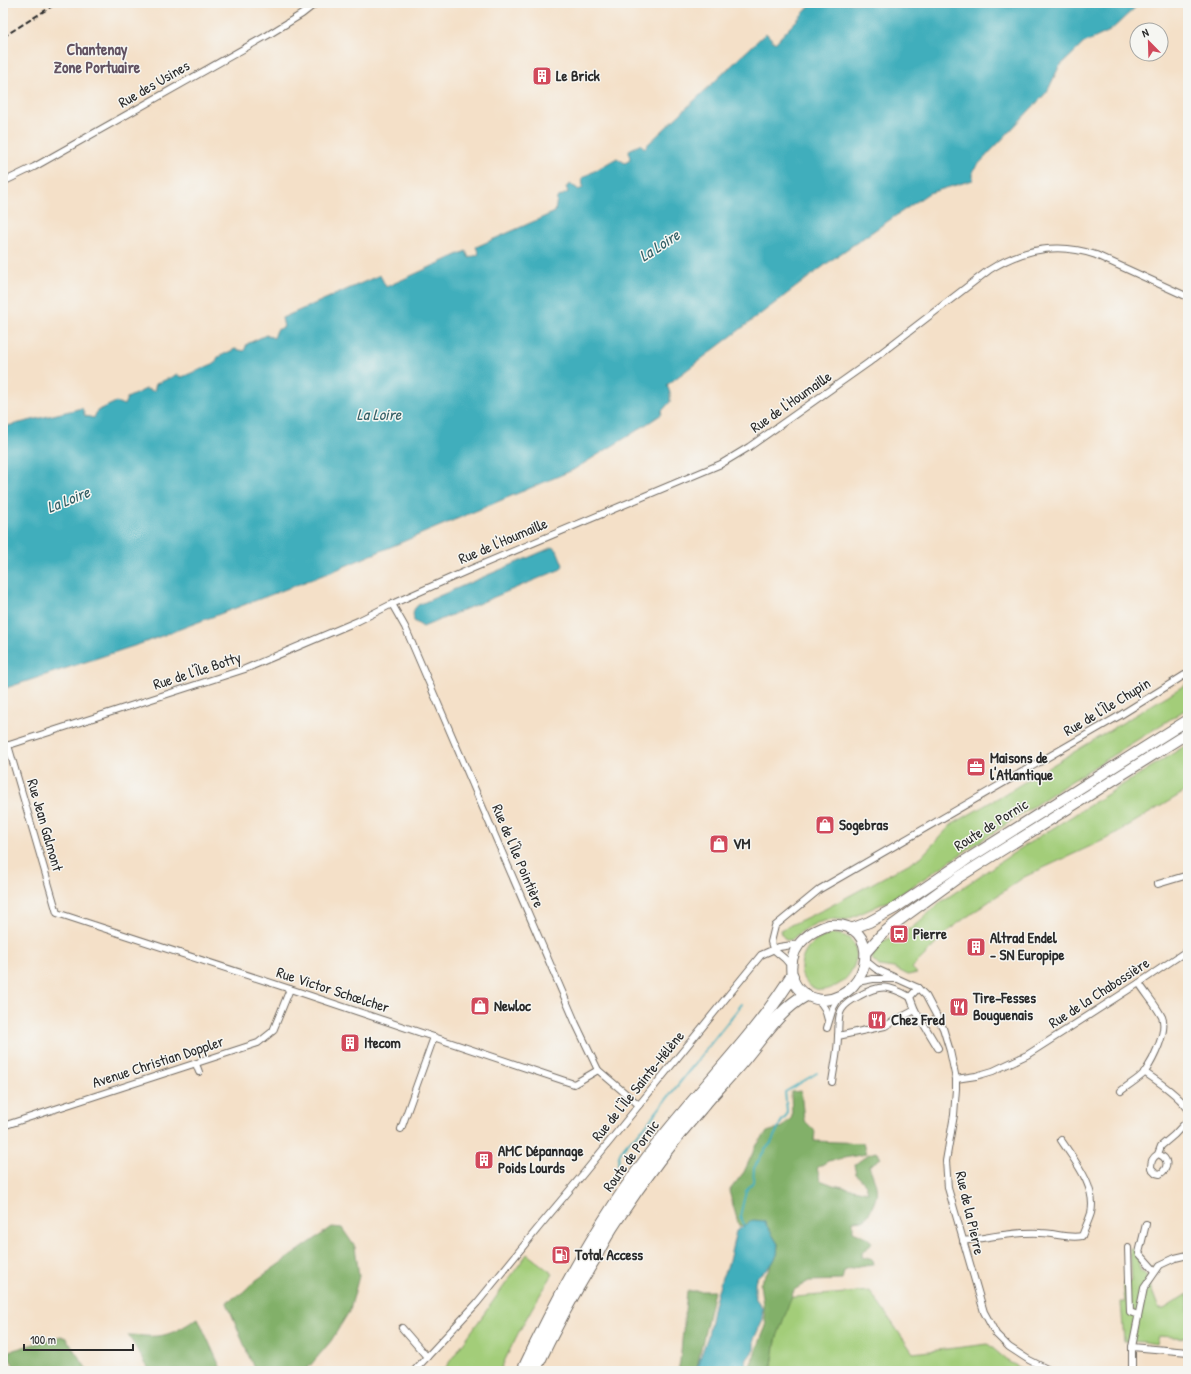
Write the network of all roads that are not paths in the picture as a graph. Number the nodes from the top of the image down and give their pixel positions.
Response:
1 (316, 3) edge
2 (3, 182) edge
3 (1188, 297) edge
4 (392, 604) junction
5 (1188, 673) edge
6 (1188, 720) edge
7 (1188, 733) edge
8 (5, 746) edge
9 (1188, 875) edge
10 (1158, 884) dead end
11 (57, 913) joint
12 (851, 929) junction
13 (799, 944) junction
14 (773, 949) junction
15 (1188, 950) edge
16 (866, 957) junction
17 (791, 971) junction
18 (899, 979) junction
19 (857, 982) junction
20 (1139, 983) junction
21 (918, 988) junction
22 (290, 989) junction
23 (841, 994) junction
24 (806, 995) junction
25 (910, 997) junction
26 (819, 1000) junction
27 (915, 1010) junction
28 (828, 1020) junction
29 (827, 1028) dead end
30 (838, 1036) junction
31 (434, 1037) junction
32 (938, 1048) dead end
33 (196, 1064) junction
34 (598, 1070) junction
35 (199, 1072) dead end
36 (1144, 1072) junction
37 (956, 1079) junction
38 (832, 1082) dead end
39 (1121, 1091) dead end
40 (1188, 1097) edge
41 (1184, 1103) junction
42 (639, 1105) junction
43 (1188, 1109) edge
44 (1188, 1120) edge
45 (3, 1126) edge
46 (401, 1129) dead end
47 (1062, 1140) dead end
48 (1158, 1154) dead end
49 (1146, 1224) dead end
50 (963, 1241) junction
51 (1128, 1248) dead end
52 (1188, 1255) edge
53 (1155, 1271) junction
54 (1138, 1315) junction
55 (402, 1328) dead end
56 (1132, 1347) junction
57 (1188, 1352) edge
58 (427, 1358) junction
59 (414, 1371) edge
60 (522, 1371) edge
61 (534, 1371) edge
62 (1051, 1371) edge
63 (1132, 1371) edge

1 - 2 street, Rue des Usines
3 - 4 street, Rue de l'Houmaille
4 - 8 street, Rue de l'Île Botty
4 - 34 street, Rue de l'Île Pointière
5 - 14 street, Rue de l'Île Chupin
6 - 12 main road, Route de Pornic
7 - 16 main road, Route de Pornic
8 - 11 street, Rue Jean Galmont
9 - 10 street
11 - 22 street, Rue Victor Schœlcher
12 - 13 main road
12 - 16 main road
13 - 14 street
13 - 17 main road
14 - 17 street
14 - 42 street, Rue de l'Île Sainte-Hélène
15 - 20 street, Rue de la Chabossière
16 - 18 street, Rue de la Pierre
16 - 19 main road
17 - 24 main road
17 - 60 highway, Route de Pornic
18 - 19 street, Rue de la Pierre
18 - 21 street, Rue de la Pierre
19 - 23 main road
20 - 36 street
20 - 37 street, Rue de la Chabossière
21 - 25 street
21 - 37 street, Rue de la Pierre
22 - 31 street, Rue Victor Schœlcher
22 - 33 street, Avenue Christian Doppler
23 - 26 main road
23 - 28 street
24 - 26 main road
24 - 61 highway, Route de Pornic
25 - 27 street
25 - 30 street
26 - 28 street
27 - 30 street
27 - 32 street
28 - 29 street
30 - 38 street
31 - 34 street, Rue Victor Schœlcher
31 - 46 street
33 - 35 street
33 - 45 street, Avenue Christian Doppler
34 - 42 street, Rue de l'Île Pointière
36 - 39 street
36 - 41 street
37 - 50 street, Rue de la Pierre
40 - 41 street
41 - 43 street
42 - 58 street, Rue de l'Île Sainte-Hélène
44 - 48 street
47 - 50 street
49 - 53 street
50 - 62 street, Rue de la Pierre
51 - 54 street
52 - 53 street
53 - 54 street
54 - 56 street
55 - 58 street
56 - 57 street
56 - 63 street
58 - 59 street, Rue de l'Île Sainte-Hélène

